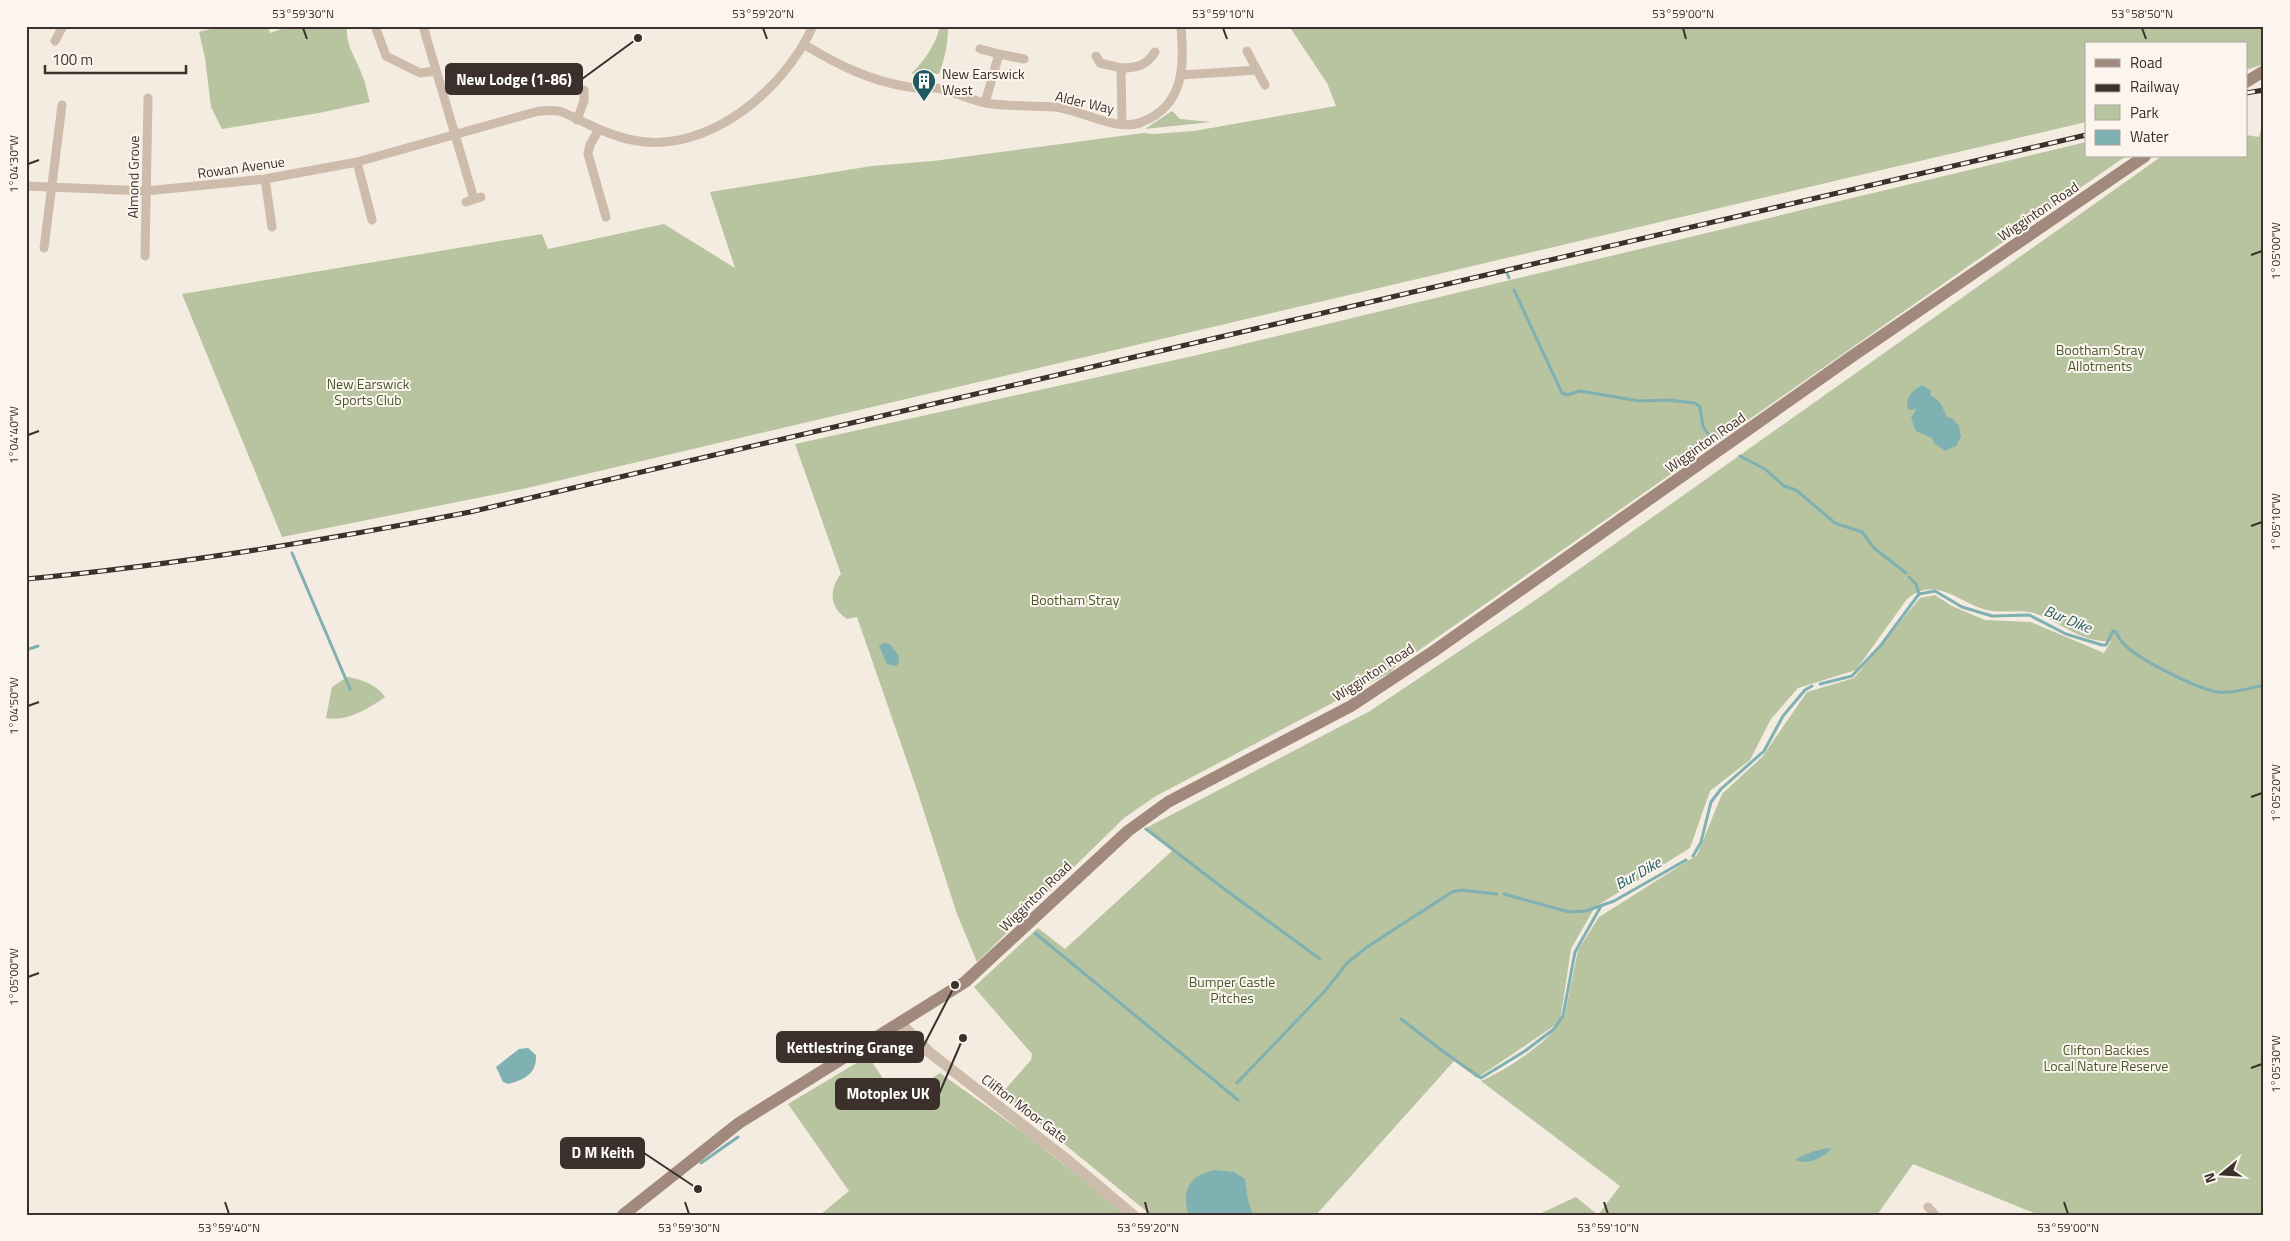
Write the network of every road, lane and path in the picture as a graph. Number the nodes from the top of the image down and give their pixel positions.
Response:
1 (64, 26) edge
2 (375, 26) edge
3 (423, 26) edge
4 (813, 26) edge
5 (1181, 26) edge
6 (55, 41) dead end
7 (805, 45) junction
8 (980, 49) dead end
9 (1247, 50) dead end
10 (1155, 52) dead end
11 (999, 54) junction
12 (1096, 56) dead end
13 (1024, 59) dead end
14 (1121, 68) junction
15 (1257, 70) junction
16 (436, 71) junction
17 (2264, 71) edge
18 (1182, 75) junction
19 (2248, 81) edge
20 (1265, 85) dead end
21 (584, 90) dead end
22 (148, 98) dead end
23 (985, 103) junction
24 (62, 105) dead end
25 (577, 120) junction
26 (1122, 124) junction
27 (599, 129) junction
28 (455, 135) junction
29 (2142, 158) edge
30 (357, 162) junction
31 (265, 179) junction
32 (26, 186) edge
33 (52, 187) junction
34 (146, 191) junction
35 (474, 200) dead end
36 (606, 216) dead end
37 (372, 220) dead end
38 (272, 228) dead end
39 (44, 248) dead end
40 (145, 256) dead end
41 (901, 1024) junction
42 (1928, 1207) dead end
43 (623, 1215) edge
44 (1133, 1215) edge
45 (1934, 1215) edge

1 - 6 street
2 - 16 street
3 - 16 street
4 - 7 street, Rowan Avenue
5 - 18 street, Alder Way
7 - 23 street, Alder Way
7 - 27 street, Rowan Avenue
8 - 11 street
9 - 15 street
10 - 14 street
11 - 13 street
11 - 23 street
12 - 14 street
14 - 26 street
15 - 18 street
15 - 20 street
16 - 28 street
17 - 19 main road
18 - 26 street, Alder Way
21 - 25 street
22 - 34 street, Almond Grove
23 - 26 street, Alder Way
24 - 33 street
25 - 27 street, Rowan Avenue
25 - 28 street, Rowan Avenue
27 - 36 street
28 - 30 street, Rowan Avenue
28 - 35 street
29 - 41 main road, Wigginton Road
30 - 31 street, Rowan Avenue
30 - 37 street
31 - 34 street, Rowan Avenue
31 - 38 street
32 - 33 street, Rowan Avenue
33 - 34 street, Rowan Avenue
33 - 39 street
34 - 40 street, Almond Grove
41 - 43 main road, Wigginton Road
41 - 44 street, Clifton Moor Gate
42 - 45 street

